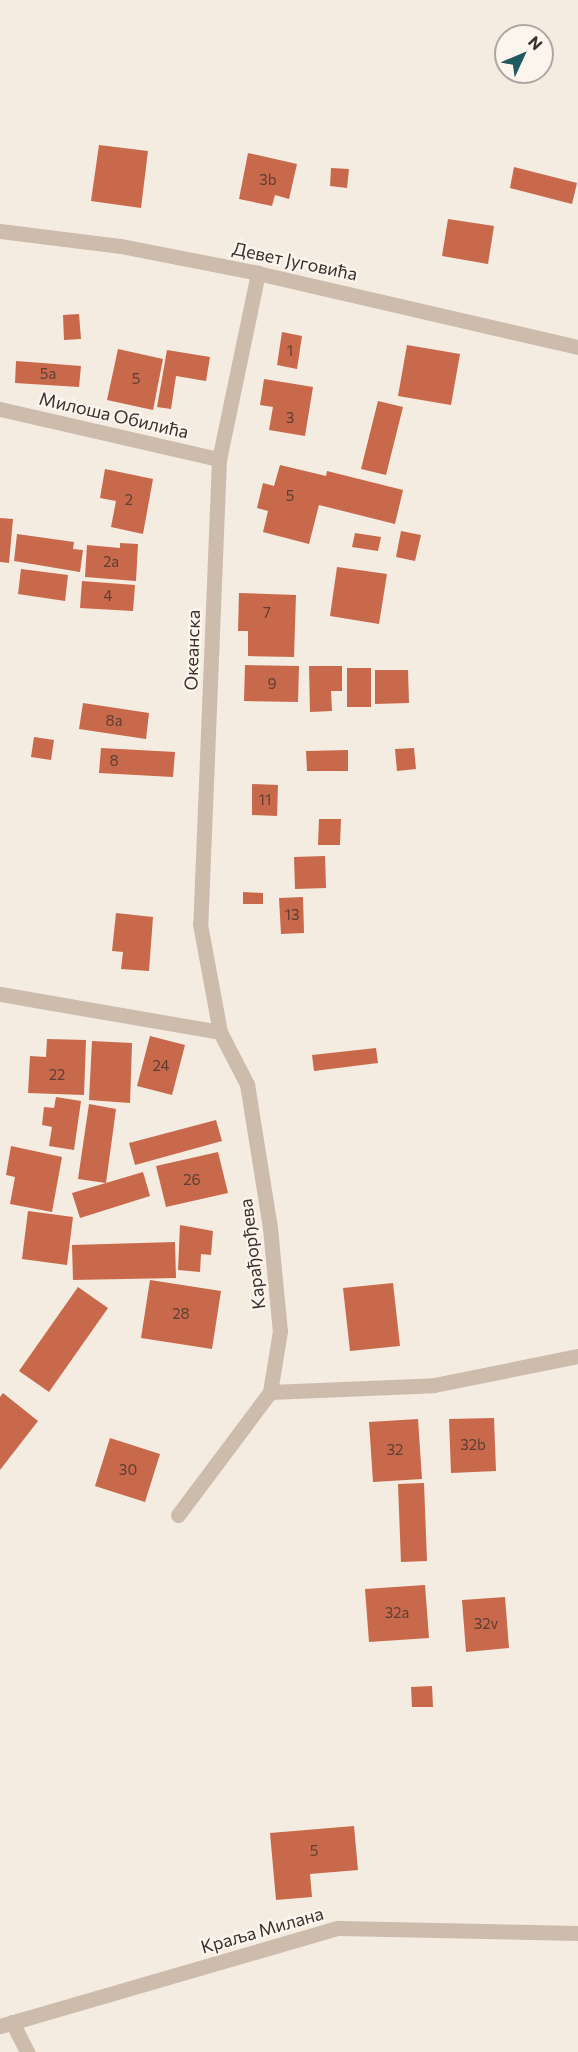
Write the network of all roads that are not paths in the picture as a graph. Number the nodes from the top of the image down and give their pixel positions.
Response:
1 (0, 231) edge
2 (258, 273) junction
3 (578, 347) edge
4 (0, 409) edge
5 (219, 459) junction
6 (0, 994) edge
7 (220, 1032) junction
8 (578, 1356) edge
9 (270, 1392) junction
10 (178, 1515) dead end
11 (578, 1933) edge
12 (6, 2024) edge
13 (27, 2052) edge

1 - 2 street, Девет Југовића
2 - 3 street, Девет Југовића
2 - 5 street, Океанска
4 - 5 street, Милоша Обилића
5 - 7 street, Океанска
6 - 7 street
7 - 9 street, Карађорђева
8 - 9 street
9 - 10 street
11 - 12 street, Краља Милана
12 - 13 street

